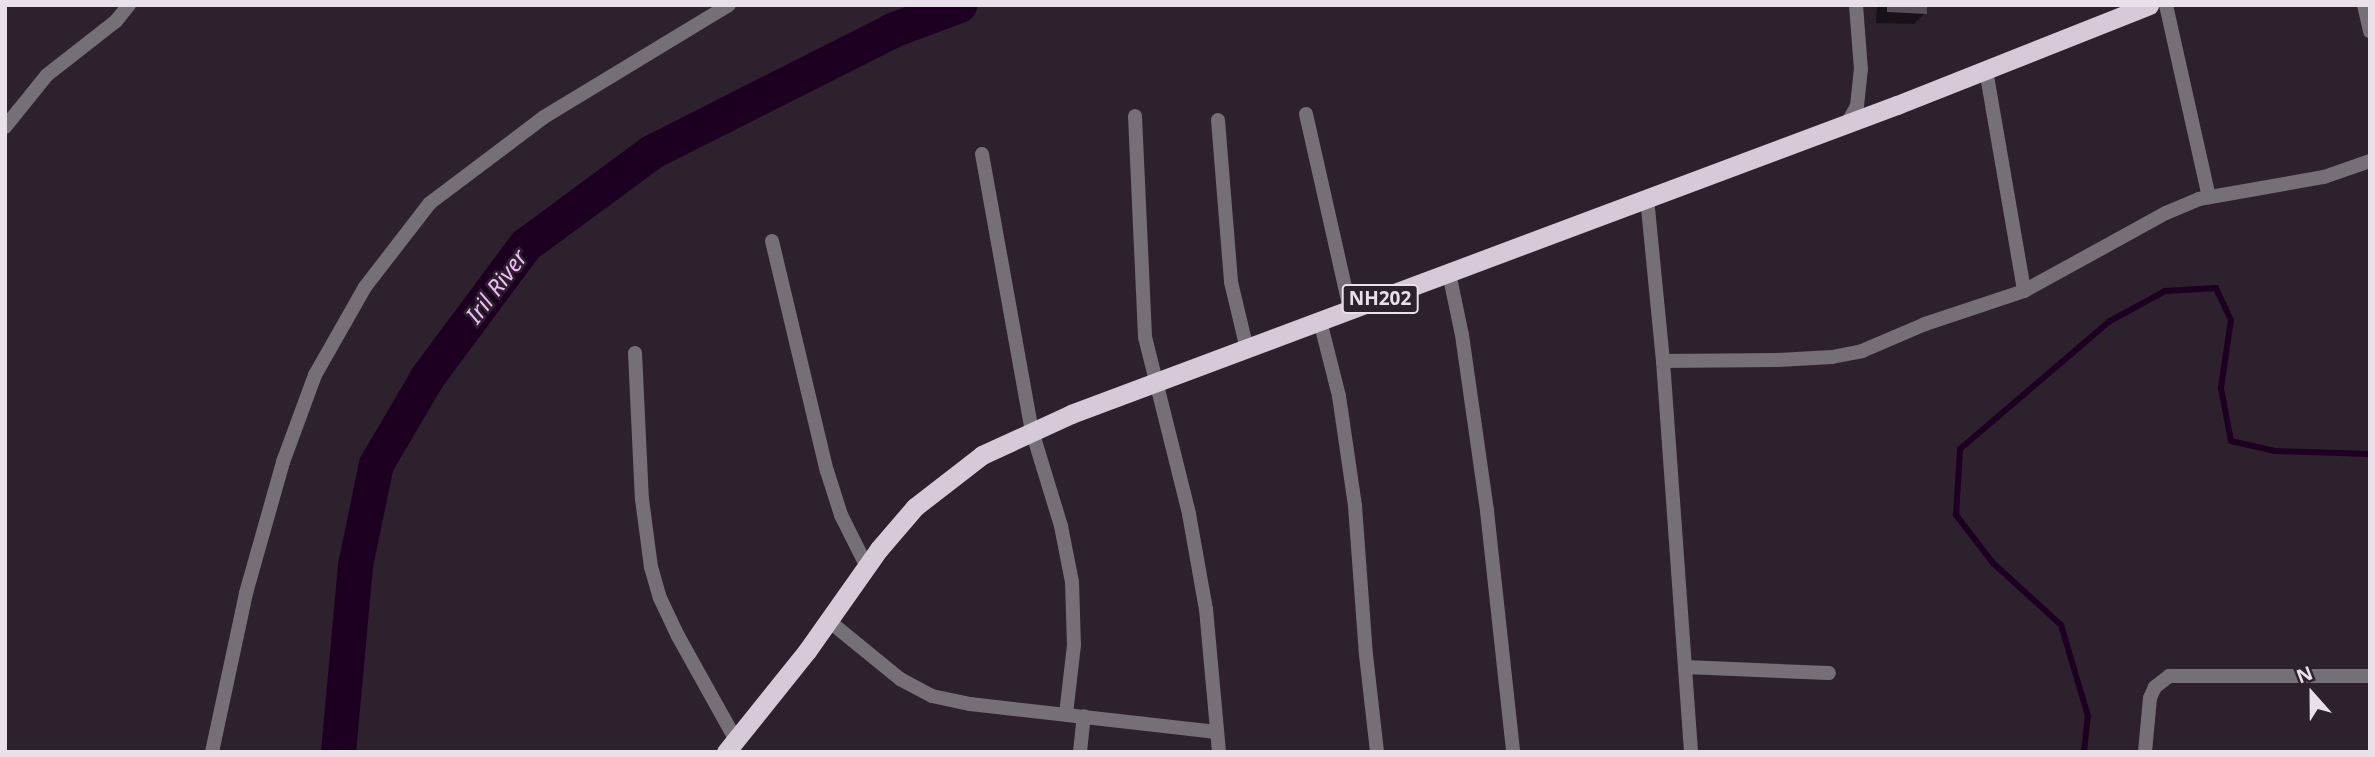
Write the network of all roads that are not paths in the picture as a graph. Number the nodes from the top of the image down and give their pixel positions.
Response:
1 (129, 5) edge
2 (729, 5) edge
3 (1856, 5) edge
4 (2149, 5) edge
5 (2165, 5) edge
6 (2364, 5) edge
7 (2123, 10) edge
8 (2370, 31) edge
9 (1986, 70) junction
10 (1306, 114) dead end
11 (1135, 116) dead end
12 (1218, 120) dead end
13 (1847, 124) junction
14 (5, 127) edge
15 (982, 154) dead end
16 (2370, 161) edge
17 (2209, 197) junction
18 (1647, 198) junction
19 (772, 241) dead end
20 (1449, 273) junction
21 (2024, 291) junction
22 (1350, 310) junction
23 (1320, 321) junction
24 (1247, 349) junction
25 (635, 353) dead end
26 (1663, 361) junction
27 (1154, 384) junction
28 (1032, 431) junction
29 (867, 567) junction
30 (829, 621) junction
31 (1685, 667) junction
32 (1829, 673) dead end
33 (2370, 676) edge
34 (1066, 715) junction
35 (1084, 716) junction
36 (1216, 732) junction
37 (731, 746) edge
38 (212, 752) edge
39 (1080, 752) edge
40 (1219, 752) edge
41 (1377, 752) edge
42 (1513, 752) edge
43 (1691, 752) edge
44 (2145, 752) edge

1 - 14 street
2 - 38 street
3 - 13 street
4 - 7 highway, NH202
5 - 17 street
6 - 8 street
7 - 9 highway, NH202
9 - 13 highway, NH202
9 - 21 street
10 - 22 street
11 - 27 street
12 - 24 street
13 - 18 highway, NH202
15 - 28 street
16 - 17 street
17 - 21 street
18 - 20 highway, NH202
18 - 26 street
19 - 29 street
20 - 22 highway, NH202
20 - 42 street
21 - 26 street
22 - 23 highway, NH202
23 - 24 highway, NH202
23 - 41 street
24 - 27 highway, NH202
25 - 37 street
26 - 31 street
27 - 28 highway, NH202
27 - 36 street
28 - 29 highway, NH202
28 - 34 street
29 - 30 highway, NH202
30 - 34 street
30 - 37 highway, NH202
31 - 32 street
31 - 43 street
33 - 44 street
34 - 35 street
35 - 36 street
35 - 39 street
36 - 40 street

